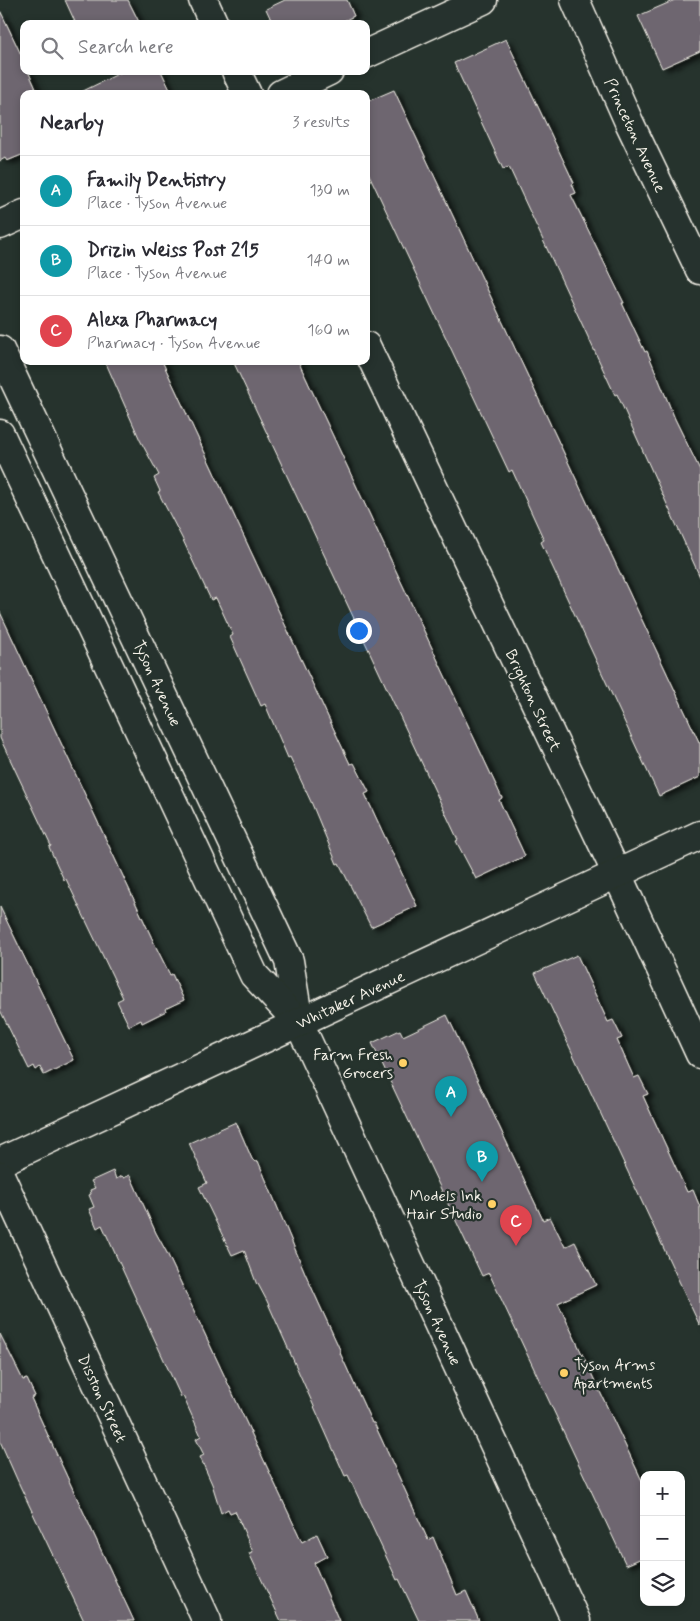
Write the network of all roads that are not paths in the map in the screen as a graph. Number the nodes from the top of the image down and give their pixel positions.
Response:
1 (203, 0) edge
2 (483, 0) edge
3 (575, 0) edge
4 (212, 20) edge
5 (370, 52) edge
6 (238, 75) edge
7 (321, 75) edge
8 (244, 90) edge
9 (289, 90) edge
10 (20, 216) edge
11 (0, 225) edge
12 (700, 270) edge
13 (0, 350) edge
14 (370, 354) edge
15 (0, 434) edge
16 (131, 626) junction
17 (98, 642) junction
18 (700, 835) edge
19 (617, 874) junction
20 (299, 1022) junction
21 (700, 1054) edge
22 (0, 1162) edge
23 (0, 1175) edge
24 (207, 1621) edge
25 (576, 1621) edge

1 - 4 street
2 - 5 street
3 - 12 street, Princeton Avenue
6 - 8 street
7 - 9 street
10 - 11 street
13 - 16 street, Tyson Avenue
14 - 19 street, Brighton Street
15 - 17 street, Tyson Avenue
16 - 17 street
16 - 20 street, Tyson Avenue
17 - 20 street, Tyson Avenue
18 - 19 street, Whitaker Avenue
19 - 20 street, Whitaker Avenue
19 - 21 street, Brighton Street
20 - 22 street, Whitaker Avenue
20 - 25 street, Tyson Avenue
23 - 24 street, Disston Street

